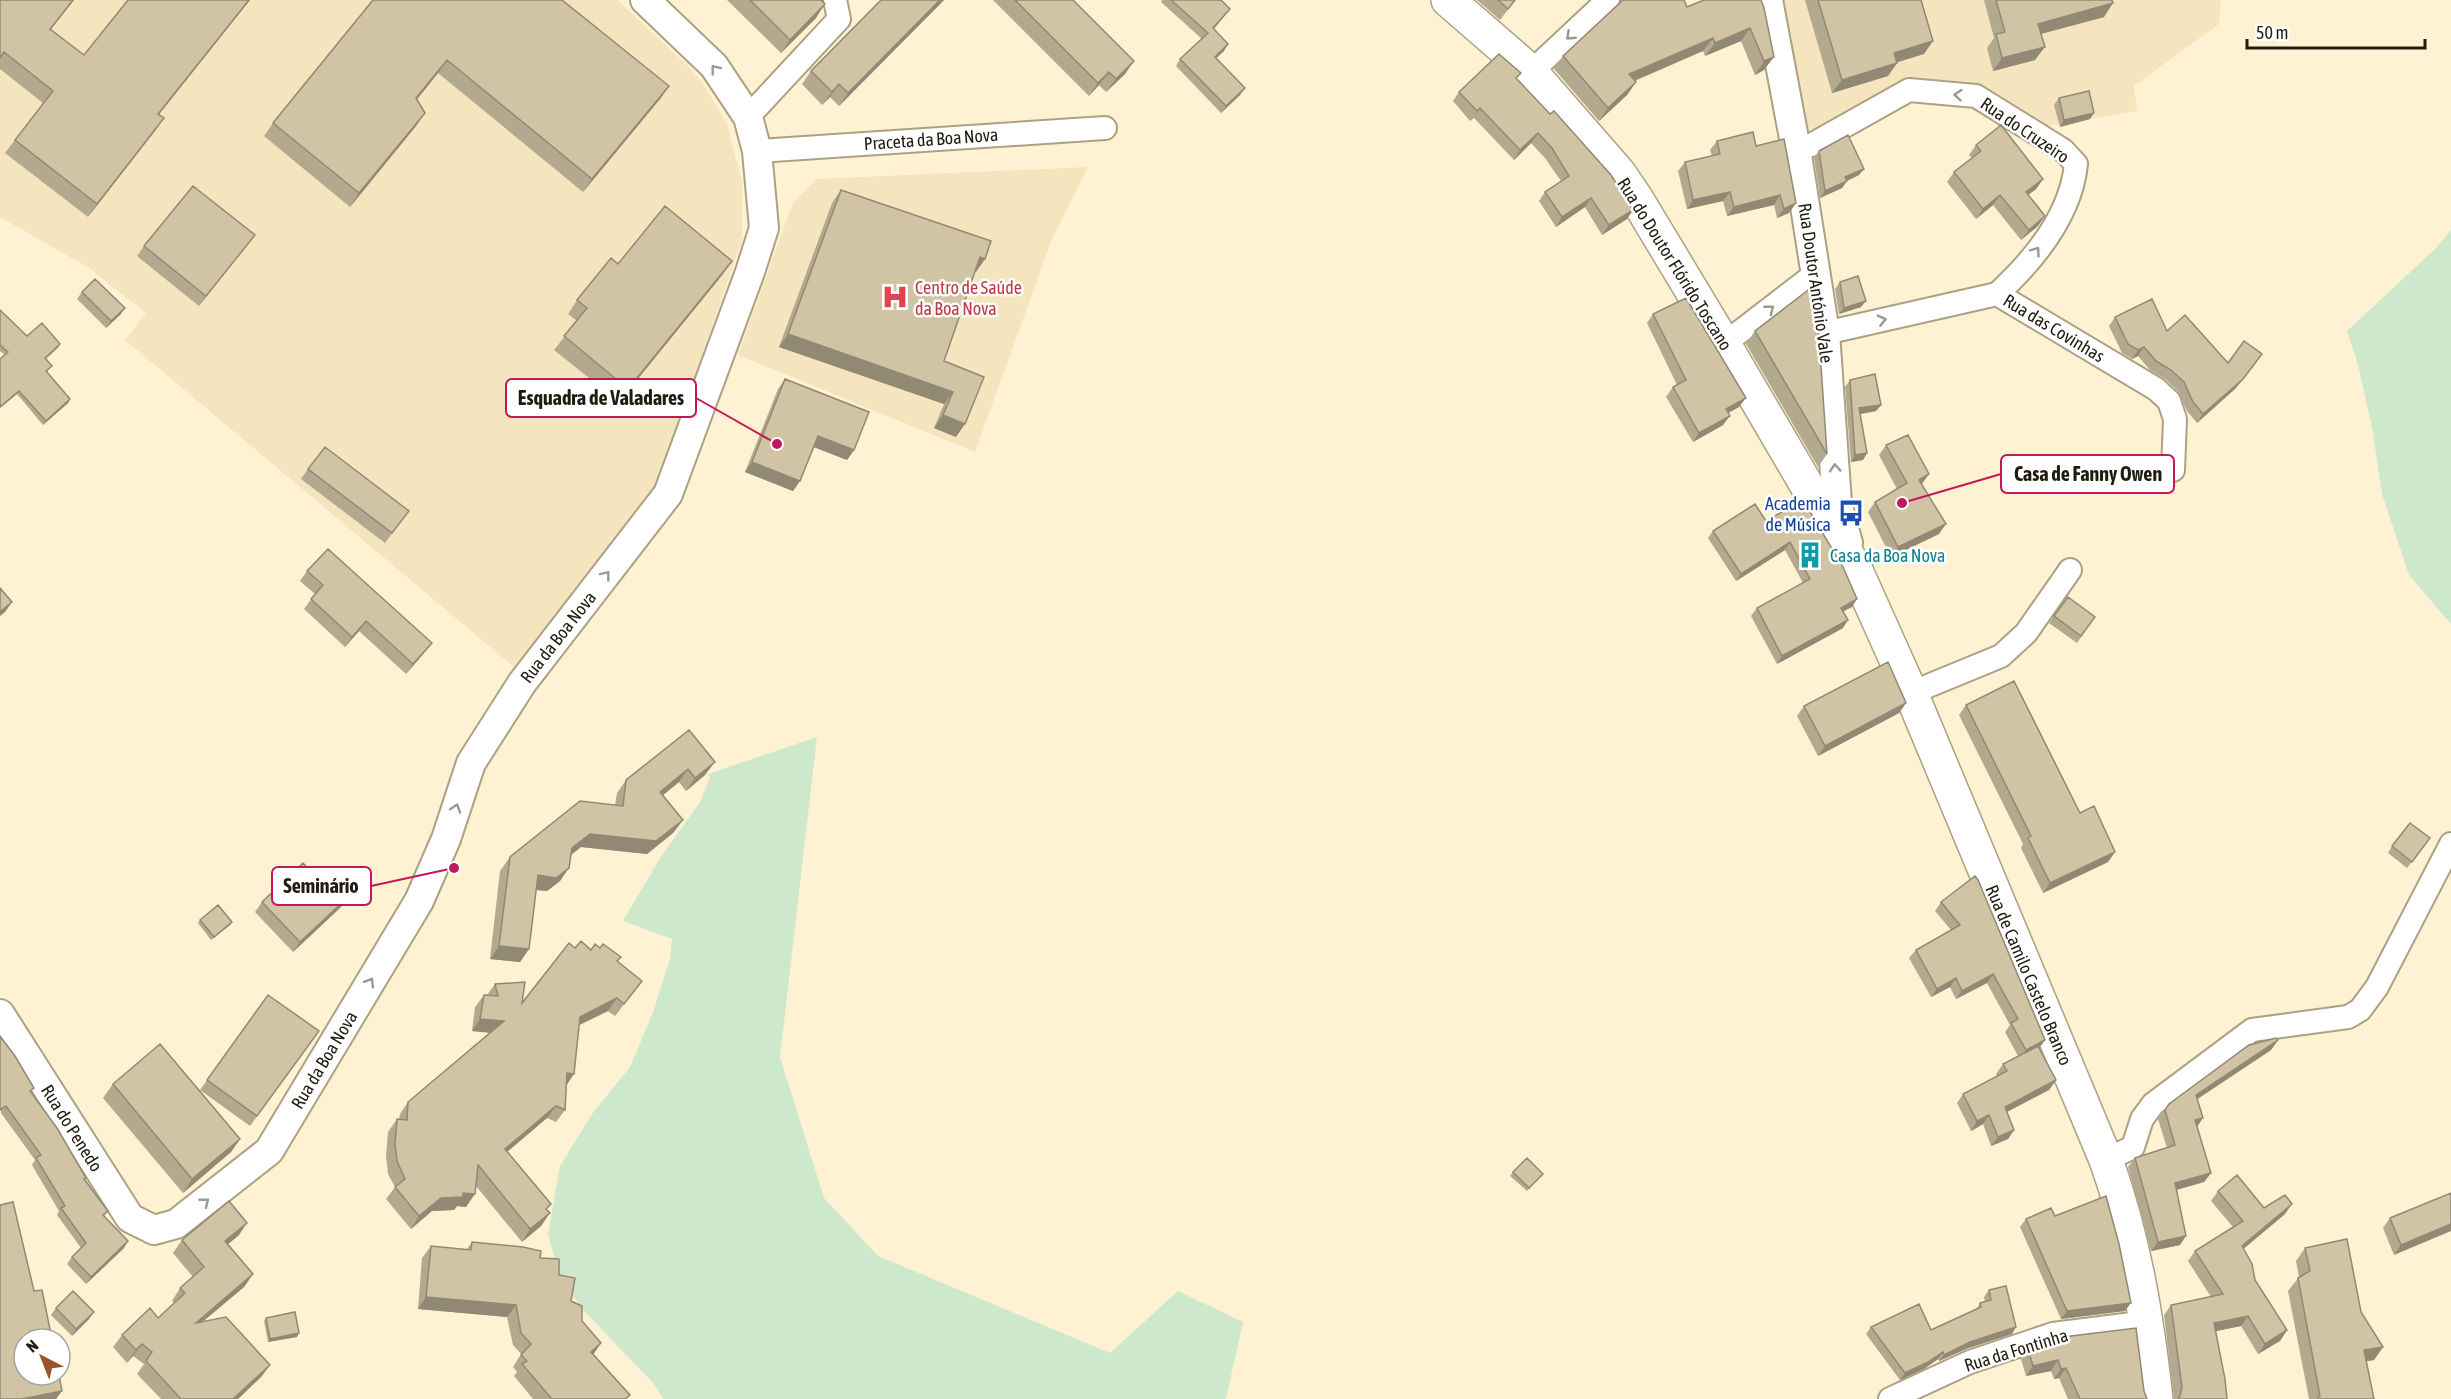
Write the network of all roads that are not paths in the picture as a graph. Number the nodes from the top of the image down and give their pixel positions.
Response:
1 (645, 0) edge
2 (835, 0) edge
3 (1448, 0) edge
4 (1608, 0) edge
5 (1768, 0) edge
6 (1532, 72) junction
7 (748, 117) junction
8 (1105, 128) dead end
9 (1796, 149) junction
10 (757, 151) junction
11 (1815, 274) junction
12 (1997, 294) junction
13 (1825, 333) junction
14 (1724, 344) junction
15 (2173, 470) dead end
16 (1854, 566) junction
17 (2070, 570) dead end
18 (1911, 693) junction
19 (2451, 844) edge
20 (0, 1014) edge
21 (2106, 1160) junction
22 (154, 1230) joint
23 (2148, 1322) junction
24 (1890, 1399) edge
25 (2156, 1399) edge

7 -> 1 street, Rua da Boa Nova
2 - 7 street
3 - 6 main road, Rua do Doutor Flórido Toscano
4 -> 6 street
5 - 9 street, Rua Doutor António Vale
6 - 14 main road, Rua do Doutor Flórido Toscano
7 - 10 street, Rua da Boa Nova
8 - 10 street, Praceta da Boa Nova
9 - 11 street, Rua Doutor António Vale
12 -> 9 street, Rua do Cruzeiro
22 -> 10 street, Rua da Boa Nova
11 - 13 street, Rua Doutor António Vale
14 -> 11 street
13 -> 12 street, Rua das Covinhas
12 - 15 street, Rua das Covinhas
16 -> 13 street, Rua Doutor António Vale
14 - 16 main road, Rua do Doutor Flórido Toscano
16 - 18 main road, Rua de Camilo Castelo Branco
17 - 18 street
18 - 21 main road, Rua de Camilo Castelo Branco
19 - 21 street
20 - 22 street, Rua do Penedo
21 - 23 main road, Rua de Camilo Castelo Branco
23 - 24 street, Rua da Fontinha
23 - 25 main road, Rua de Camilo Castelo Branco

